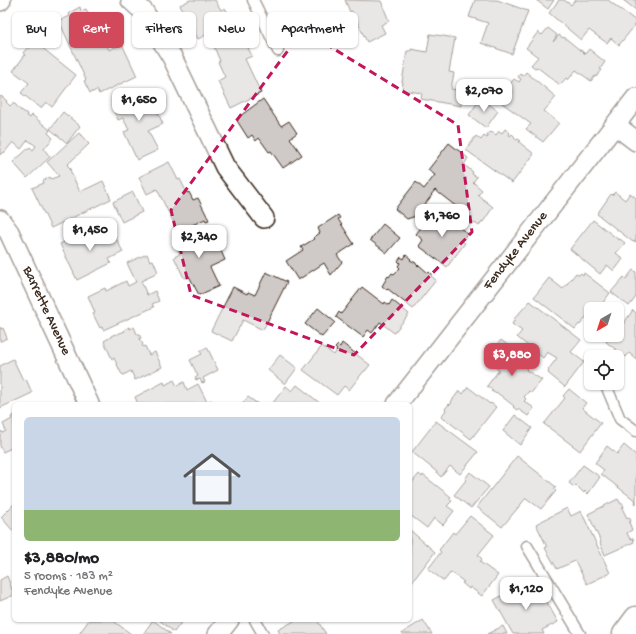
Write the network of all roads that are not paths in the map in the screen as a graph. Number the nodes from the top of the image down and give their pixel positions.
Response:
1 (130, 0) edge
2 (253, 0) edge
3 (278, 52) dead end
4 (636, 98) edge
5 (615, 125) junction
6 (636, 141) edge
7 (264, 218) dead end
8 (0, 220) edge
9 (608, 390) edge
10 (88, 402) edge
11 (399, 402) edge
12 (636, 432) edge
13 (527, 546) dead end
14 (636, 618) edge
15 (227, 622) edge
16 (256, 622) edge
17 (218, 634) edge
18 (263, 634) edge
19 (580, 634) edge
20 (624, 634) edge

1 - 7 street
2 - 3 lane
4 - 5 street, Fendyke Avenue
5 - 6 street
5 - 11 street, Fendyke Avenue
8 - 10 street, Barrette Avenue
9 - 12 lane
13 - 19 lane
14 - 20 street
15 - 17 street
16 - 18 lane

